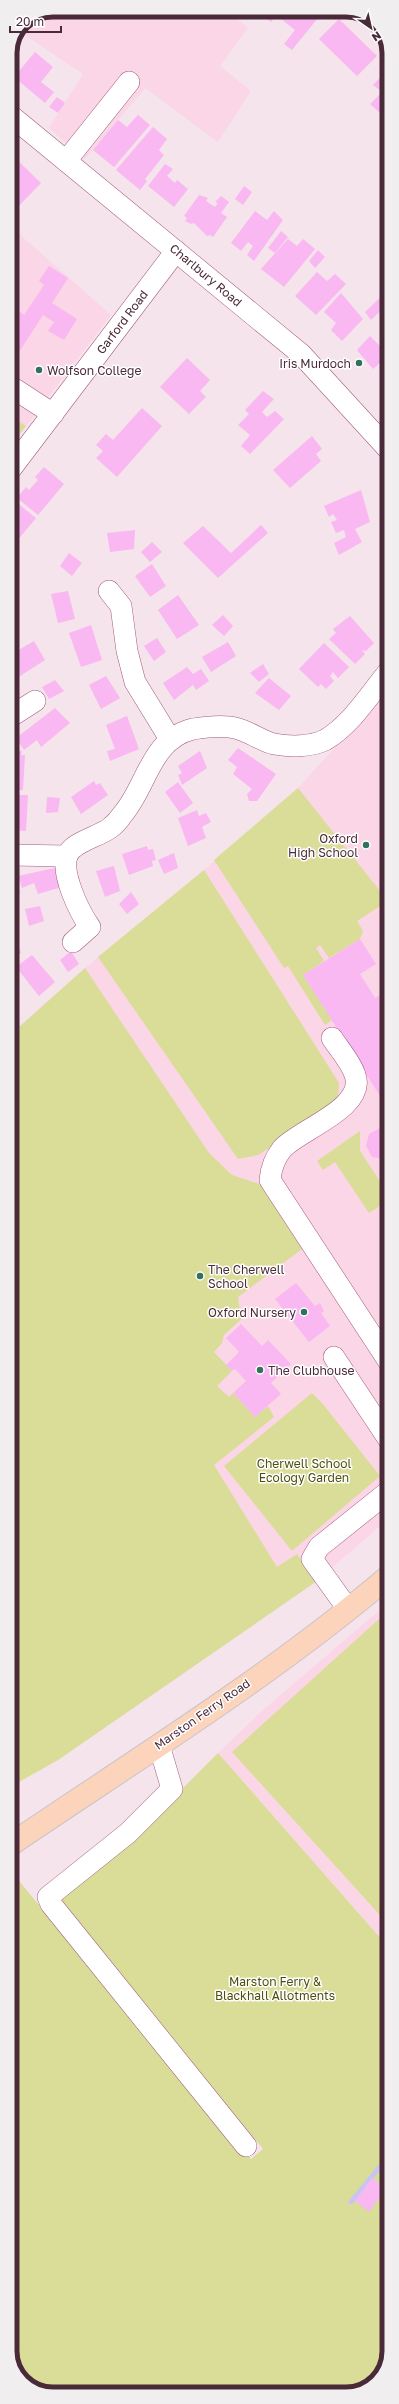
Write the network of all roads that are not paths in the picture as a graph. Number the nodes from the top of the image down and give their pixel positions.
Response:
1 (129, 82) dead end
2 (17, 121) edge
3 (66, 161) junction
4 (176, 251) junction
5 (17, 391) edge
6 (53, 414) junction
7 (382, 442) edge
8 (17, 461) edge
9 (109, 591) dead end
10 (382, 679) edge
11 (35, 701) dead end
12 (17, 713) edge
13 (170, 739) junction
14 (17, 855) edge
15 (67, 856) junction
16 (73, 942) dead end
17 (332, 1038) dead end
18 (382, 1351) edge
19 (334, 1357) dead end
20 (382, 1429) edge
21 (382, 1497) edge
22 (382, 1582) edge
23 (348, 1609) junction
24 (159, 1745) junction
25 (17, 1840) edge
26 (246, 2146) dead end

1 - 3 street
2 - 3 street, Charlbury Road
3 - 4 street, Charlbury Road
4 - 6 street, Garford Road
4 - 7 street, Charlbury Road
5 - 6 street
6 - 8 street, Garford Road
9 - 13 street
10 - 13 street
11 - 12 street
13 - 15 street
14 - 15 street
15 - 16 street
17 - 18 street
19 - 20 street
21 - 23 street
22 - 23 main road, Marston Ferry Road
23 - 24 main road, Marston Ferry Road
24 - 25 main road, Marston Ferry Road
24 - 26 street

